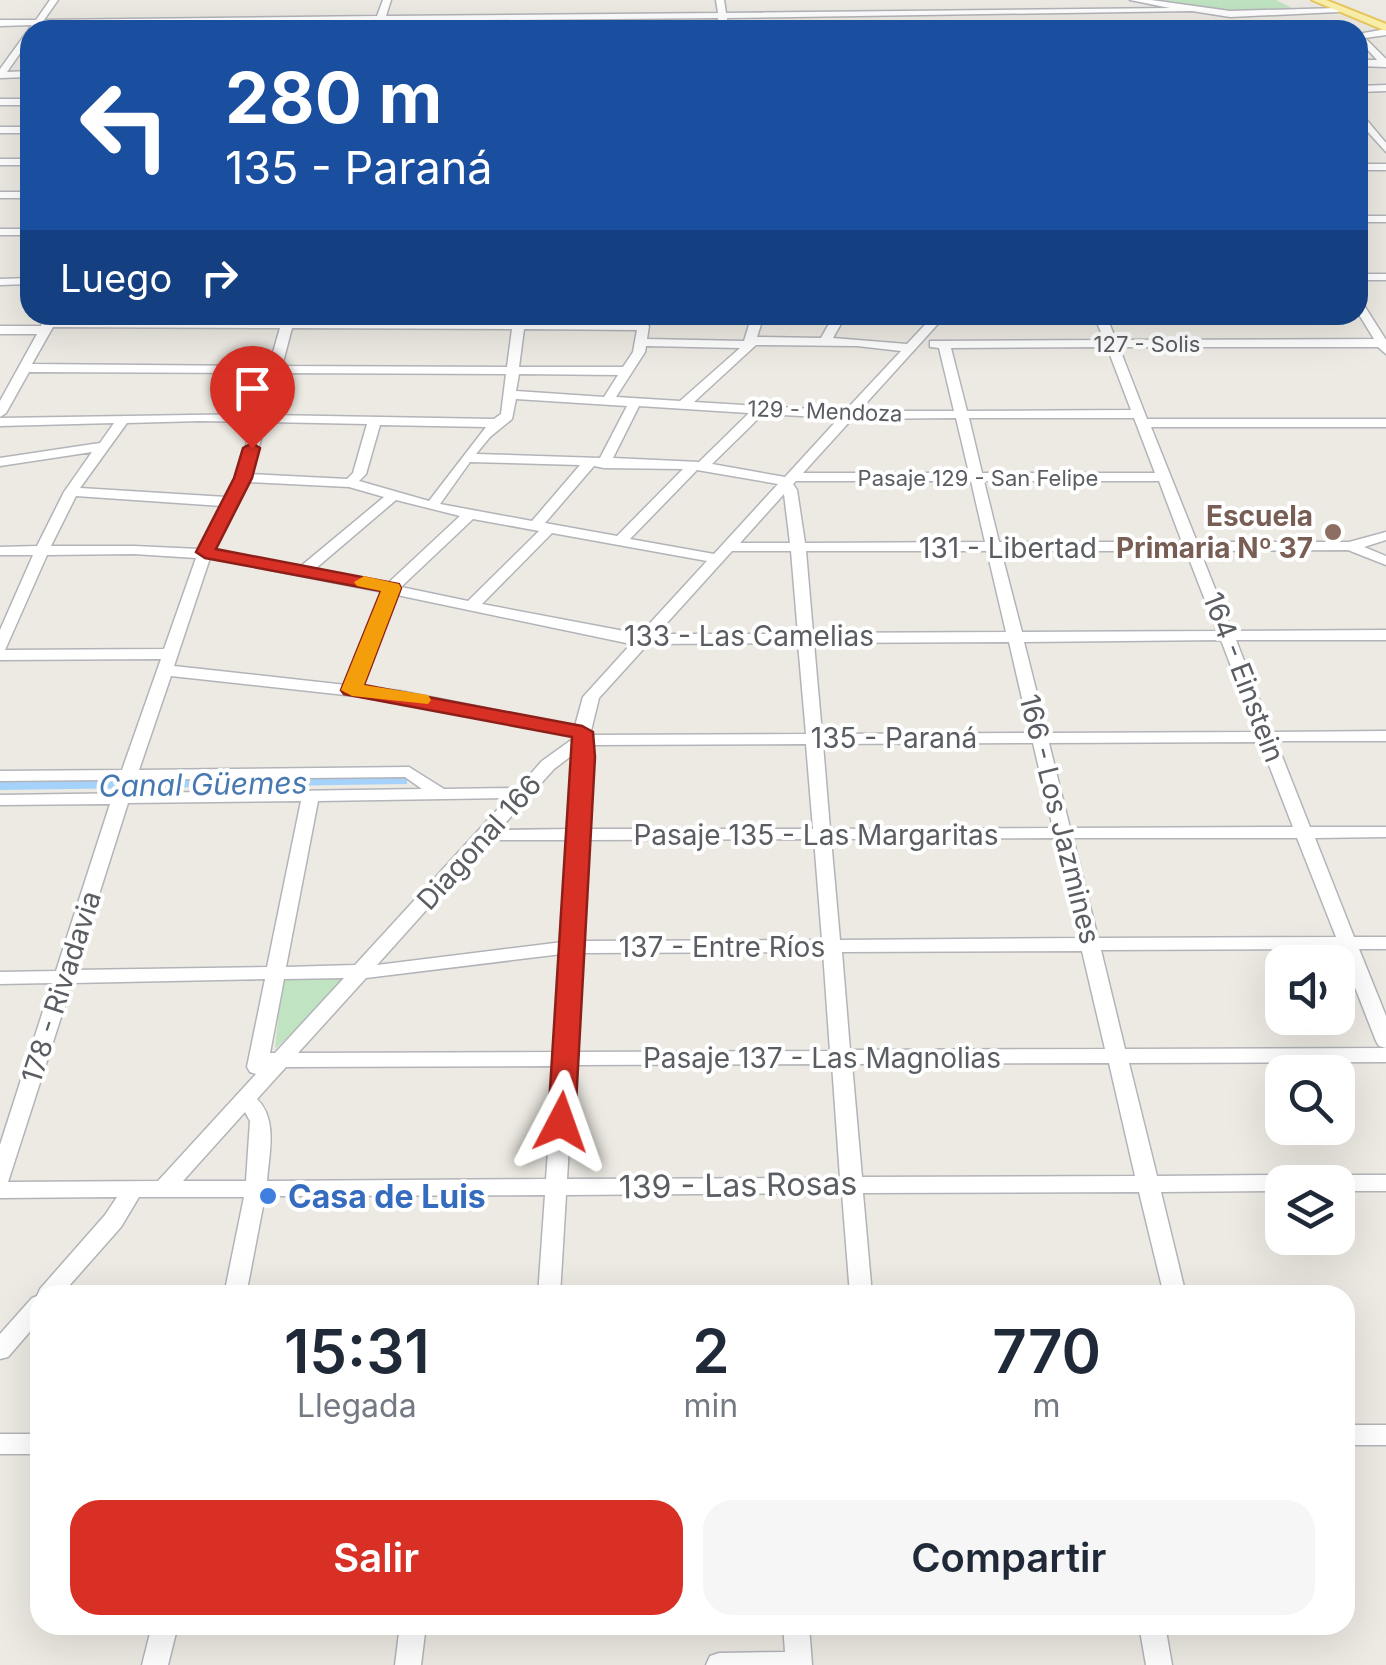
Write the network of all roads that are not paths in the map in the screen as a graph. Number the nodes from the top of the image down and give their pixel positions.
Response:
1 (550, 0) edge
2 (720, 0) edge
3 (1039, 0) edge
4 (1134, 0) edge
5 (1317, 0) edge
6 (1336, 5) edge
7 (216, 10) dead end
8 (1188, 10) junction
9 (1047, 14) junction
10 (880, 15) junction
11 (723, 17) junction
12 (547, 18) junction
13 (211, 20) edge
14 (499, 20) edge
15 (723, 20) edge
16 (882, 20) edge
17 (1050, 20) edge
18 (1386, 27) edge
19 (20, 53) edge
20 (0, 75) edge
21 (1368, 125) edge
22 (1386, 149) edge
23 (1368, 321) edge
24 (31, 325) edge
25 (47, 325) edge
26 (287, 325) edge
27 (519, 325) edge
28 (622, 325) edge
29 (756, 325) edge
30 (834, 325) edge
31 (930, 325) edge
32 (1104, 325) edge
33 (0, 330) edge
34 (643, 342) junction
35 (825, 342) junction
36 (751, 343) junction
37 (944, 344) junction
38 (1111, 344) junction
39 (910, 346) junction
40 (1384, 347) edge
41 (275, 368) junction
42 (626, 371) junction
43 (22, 372) junction
44 (516, 372) junction
45 (0, 377) edge
46 (512, 395) junction
47 (607, 402) junction
48 (634, 404) junction
49 (683, 405) junction
50 (760, 409) junction
51 (0, 413) edge
52 (850, 415) junction
53 (962, 415) junction
54 (260, 418) junction
55 (1141, 418) junction
56 (123, 419) junction
57 (375, 419) junction
58 (0, 422) edge
59 (1386, 423) edge
60 (493, 424) junction
61 (100, 447) junction
62 (470, 458) junction
63 (0, 462) edge
64 (588, 464) junction
65 (604, 464) junction
66 (698, 466) junction
67 (1164, 477) junction
68 (243, 478) junction
69 (978, 478) junction
70 (788, 481) junction
71 (350, 483) junction
72 (70, 492) junction
73 (394, 496) junction
74 (232, 502) junction
75 (431, 507) junction
76 (470, 515) junction
77 (543, 526) junction
78 (1386, 536) edge
79 (621, 540) junction
80 (1350, 546) junction
81 (798, 547) junction
82 (993, 548) junction
83 (1194, 548) junction
84 (44, 550) junction
85 (0, 551) edge
86 (205, 552) junction
87 (721, 552) junction
88 (1386, 561) edge
89 (305, 570) junction
90 (392, 588) junction
91 (471, 607) junction
92 (1229, 635) junction
93 (1386, 635) edge
94 (806, 636) junction
95 (1016, 636) junction
96 (640, 638) junction
97 (0, 647) edge
98 (0, 655) edge
99 (166, 662) junction
100 (352, 690) junction
101 (582, 736) junction
102 (1266, 736) junction
103 (1386, 736) edge
104 (812, 738) junction
105 (1042, 738) junction
106 (129, 775) junction
107 (0, 776) edge
108 (439, 793) junction
109 (525, 793) junction
110 (311, 796) junction
111 (121, 797) junction
112 (0, 800) edge
113 (1304, 832) junction
114 (1386, 832) edge
115 (822, 834) junction
116 (1064, 834) junction
117 (486, 835) junction
118 (579, 836) junction
119 (1348, 943) junction
120 (1386, 943) edge
121 (1092, 945) junction
122 (832, 946) junction
123 (571, 947) junction
124 (361, 972) junction
125 (276, 976) junction
126 (64, 977) junction
127 (0, 978) edge
128 (1386, 1041) edge
129 (1386, 1055) edge
130 (566, 1057) junction
131 (840, 1058) junction
132 (1116, 1058) junction
133 (266, 1067) junction
134 (244, 1099) junction
135 (0, 1178) edge
136 (852, 1183) junction
137 (1148, 1183) junction
138 (1265, 1183) edge
139 (1355, 1183) edge
140 (1386, 1183) edge
141 (556, 1187) junction
142 (164, 1188) junction
143 (256, 1188) junction
144 (133, 1189) junction
145 (0, 1190) edge
146 (57, 1285) edge
147 (237, 1285) edge
148 (549, 1285) edge
149 (860, 1285) edge
150 (1173, 1285) edge
151 (30, 1316) edge
152 (0, 1350) edge
153 (1355, 1435) edge
154 (1386, 1436) edge
155 (0, 1444) edge
156 (30, 1444) edge
157 (162, 1635) edge
158 (412, 1635) edge
159 (797, 1635) edge
160 (1154, 1635) edge
161 (155, 1665) edge
162 (408, 1665) edge
163 (719, 1665) edge
164 (799, 1665) edge
165 (1159, 1665) edge

1 - 12 street
2 - 11 street
3 - 9 street
4 - 8 street
5 - 6 main road
6 - 8 street
6 - 18 main road
7 - 13 street
8 - 9 street
9 - 10 street
9 - 17 street
10 - 11 street
10 - 16 street
11 - 12 street
11 - 15 street
12 - 14 street
19 - 20 street
21 - 22 street
23 - 40 street
24 - 33 street
25 - 43 street
26 - 41 street
27 - 44 street
28 - 34 street
29 - 36 street
30 - 35 street
31 - 39 street, Diagonal 166
32 - 38 street, 164 - Einstein
34 - 36 street, 127 - Solis
34 - 42 street
35 - 36 street, 127 - Solis
35 - 39 street, 127 - Solis
36 - 49 street
37 - 38 street, 127 - Solis
37 - 39 street, 127 - Solis
37 - 53 street, 166 - Los Jazmines
38 - 40 street, 127 - Solis
38 - 55 street, 164 - Einstein
39 - 52 street, Diagonal 166
41 - 43 street
41 - 44 street
41 - 54 street
42 - 44 street
42 - 47 street
43 - 45 street
43 - 51 street
44 - 46 street
46 - 47 street, 129 - Mendoza
46 - 60 street
47 - 48 street, 129 - Mendoza
48 - 49 street, 129 - Mendoza
48 - 65 street
49 - 50 street, 129 - Mendoza
50 - 52 street, 129 - Mendoza
50 - 66 street
52 - 53 street, 129 - Mendoza
52 - 70 street, Diagonal 166
53 - 55 street, 129 - Mendoza
53 - 69 street, 166 - Los Jazmines
54 - 56 street
54 - 57 street
54 - 68 street
55 - 59 street, 129 - Mendoza
55 - 67 street, 164 - Einstein
56 - 58 street
56 - 61 street
57 - 60 street
57 - 71 street
60 - 62 street
61 - 63 street
61 - 72 street
62 - 64 street, Pasaje 129 - San Felipe
62 - 75 street
64 - 65 street, Pasaje 129 - San Felipe
64 - 77 street
65 - 66 street, Pasaje 129 - San Felipe
66 - 70 street, Pasaje 129 - San Felipe
66 - 79 street
67 - 69 street, Pasaje 129 - San Felipe
67 - 83 street, 164 - Einstein
68 - 71 street, 131 - Libertad
68 - 74 street
69 - 70 street, Pasaje 129 - San Felipe
69 - 82 street, 166 - Los Jazmines
70 - 81 street
70 - 87 street, Diagonal 166
71 - 73 street, 131 - Libertad
72 - 74 street
72 - 84 street
73 - 75 street, 131 - Libertad
73 - 89 street
74 - 86 street
75 - 76 street, 131 - Libertad
76 - 77 street, 131 - Libertad
76 - 90 street
77 - 79 street, 131 - Libertad
77 - 91 street
78 - 80 street
79 - 87 street, 131 - Libertad
80 - 83 street, 131 - Libertad
80 - 88 street
81 - 82 street, 131 - Libertad
81 - 87 street, 131 - Libertad
81 - 94 street
82 - 83 street, 131 - Libertad
82 - 95 street, 166 - Los Jazmines
83 - 92 street, 164 - Einstein
84 - 85 street, 133 - Las Camelias
84 - 86 street, 133 - Las Camelias
84 - 97 street
86 - 89 street, 133 - Las Camelias
86 - 99 street
87 - 96 street, Diagonal 166
89 - 90 street, 133 - Las Camelias
90 - 91 street, 133 - Las Camelias
90 - 100 street
91 - 96 street, 133 - Las Camelias
92 - 93 street, 133 - Las Camelias
92 - 95 street, 133 - Las Camelias
92 - 102 street, 164 - Einstein
94 - 95 street, 133 - Las Camelias
94 - 96 street, 133 - Las Camelias
94 - 104 street
95 - 105 street, 166 - Los Jazmines
96 - 101 street, Diagonal 166
98 - 99 street, 135 - Paraná
99 - 100 street, 135 - Paraná
99 - 106 street
100 - 101 street, 135 - Paraná
101 - 104 street, 135 - Paraná
101 - 109 street, Diagonal 166
101 - 118 street
102 - 103 street, 135 - Paraná
102 - 105 street, 135 - Paraná
102 - 113 street, 164 - Einstein
104 - 105 street, 135 - Paraná
104 - 115 street
105 - 116 street, 166 - Los Jazmines
106 - 107 street
106 - 108 street
108 - 109 street
108 - 110 street
109 - 117 street, Diagonal 166
110 - 111 street
110 - 125 street
111 - 112 street
111 - 126 street, 178 - Rivadavia
113 - 114 street, Pasaje 135 - Las Margaritas
113 - 116 street, Pasaje 135 - Las Margaritas
113 - 119 street, 164 - Einstein
115 - 116 street, Pasaje 135 - Las Margaritas
115 - 118 street, Pasaje 135 - Las Margaritas
115 - 122 street
116 - 121 street, 166 - Los Jazmines
117 - 118 street, Pasaje 135 - Las Margaritas
117 - 124 street, Diagonal 166
118 - 123 street
119 - 120 street, 137 - Entre Ríos
119 - 121 street, 137 - Entre Ríos
119 - 128 street, 164 - Einstein
121 - 122 street, 137 - Entre Ríos
121 - 132 street, 166 - Los Jazmines
122 - 123 street, 137 - Entre Ríos
122 - 131 street
123 - 124 street, 137 - Entre Ríos
123 - 130 street
124 - 125 street, 137 - Entre Ríos
124 - 133 street, Diagonal 166
125 - 126 street, 137 - Entre Ríos
125 - 133 street
126 - 127 street, 137 - Entre Ríos
126 - 135 street, 178 - Rivadavia
129 - 132 street, Pasaje 137 - Las Magnolias
130 - 131 street, Pasaje 137 - Las Magnolias
130 - 133 street, Pasaje 137 - Las Magnolias
130 - 141 street
131 - 132 street, Pasaje 137 - Las Magnolias
131 - 136 street
132 - 137 street, 166 - Los Jazmines
133 - 134 street, Diagonal 166
134 - 142 street, Diagonal 166
134 - 143 street
136 - 137 street, 139 - Las Rosas
136 - 141 street, 139 - Las Rosas
136 - 149 street
137 - 138 street, 139 - Las Rosas
137 - 150 street, 166 - Los Jazmines
139 - 140 street
141 - 143 street, 139 - Las Rosas
141 - 148 street
142 - 143 street, 139 - Las Rosas
142 - 144 street, 139 - Las Rosas
143 - 147 street
144 - 145 street, 139 - Las Rosas
144 - 146 street
151 - 152 street
153 - 154 street
155 - 156 street
157 - 161 street
158 - 162 street
159 - 164 street
160 - 165 street
163 - 164 street

